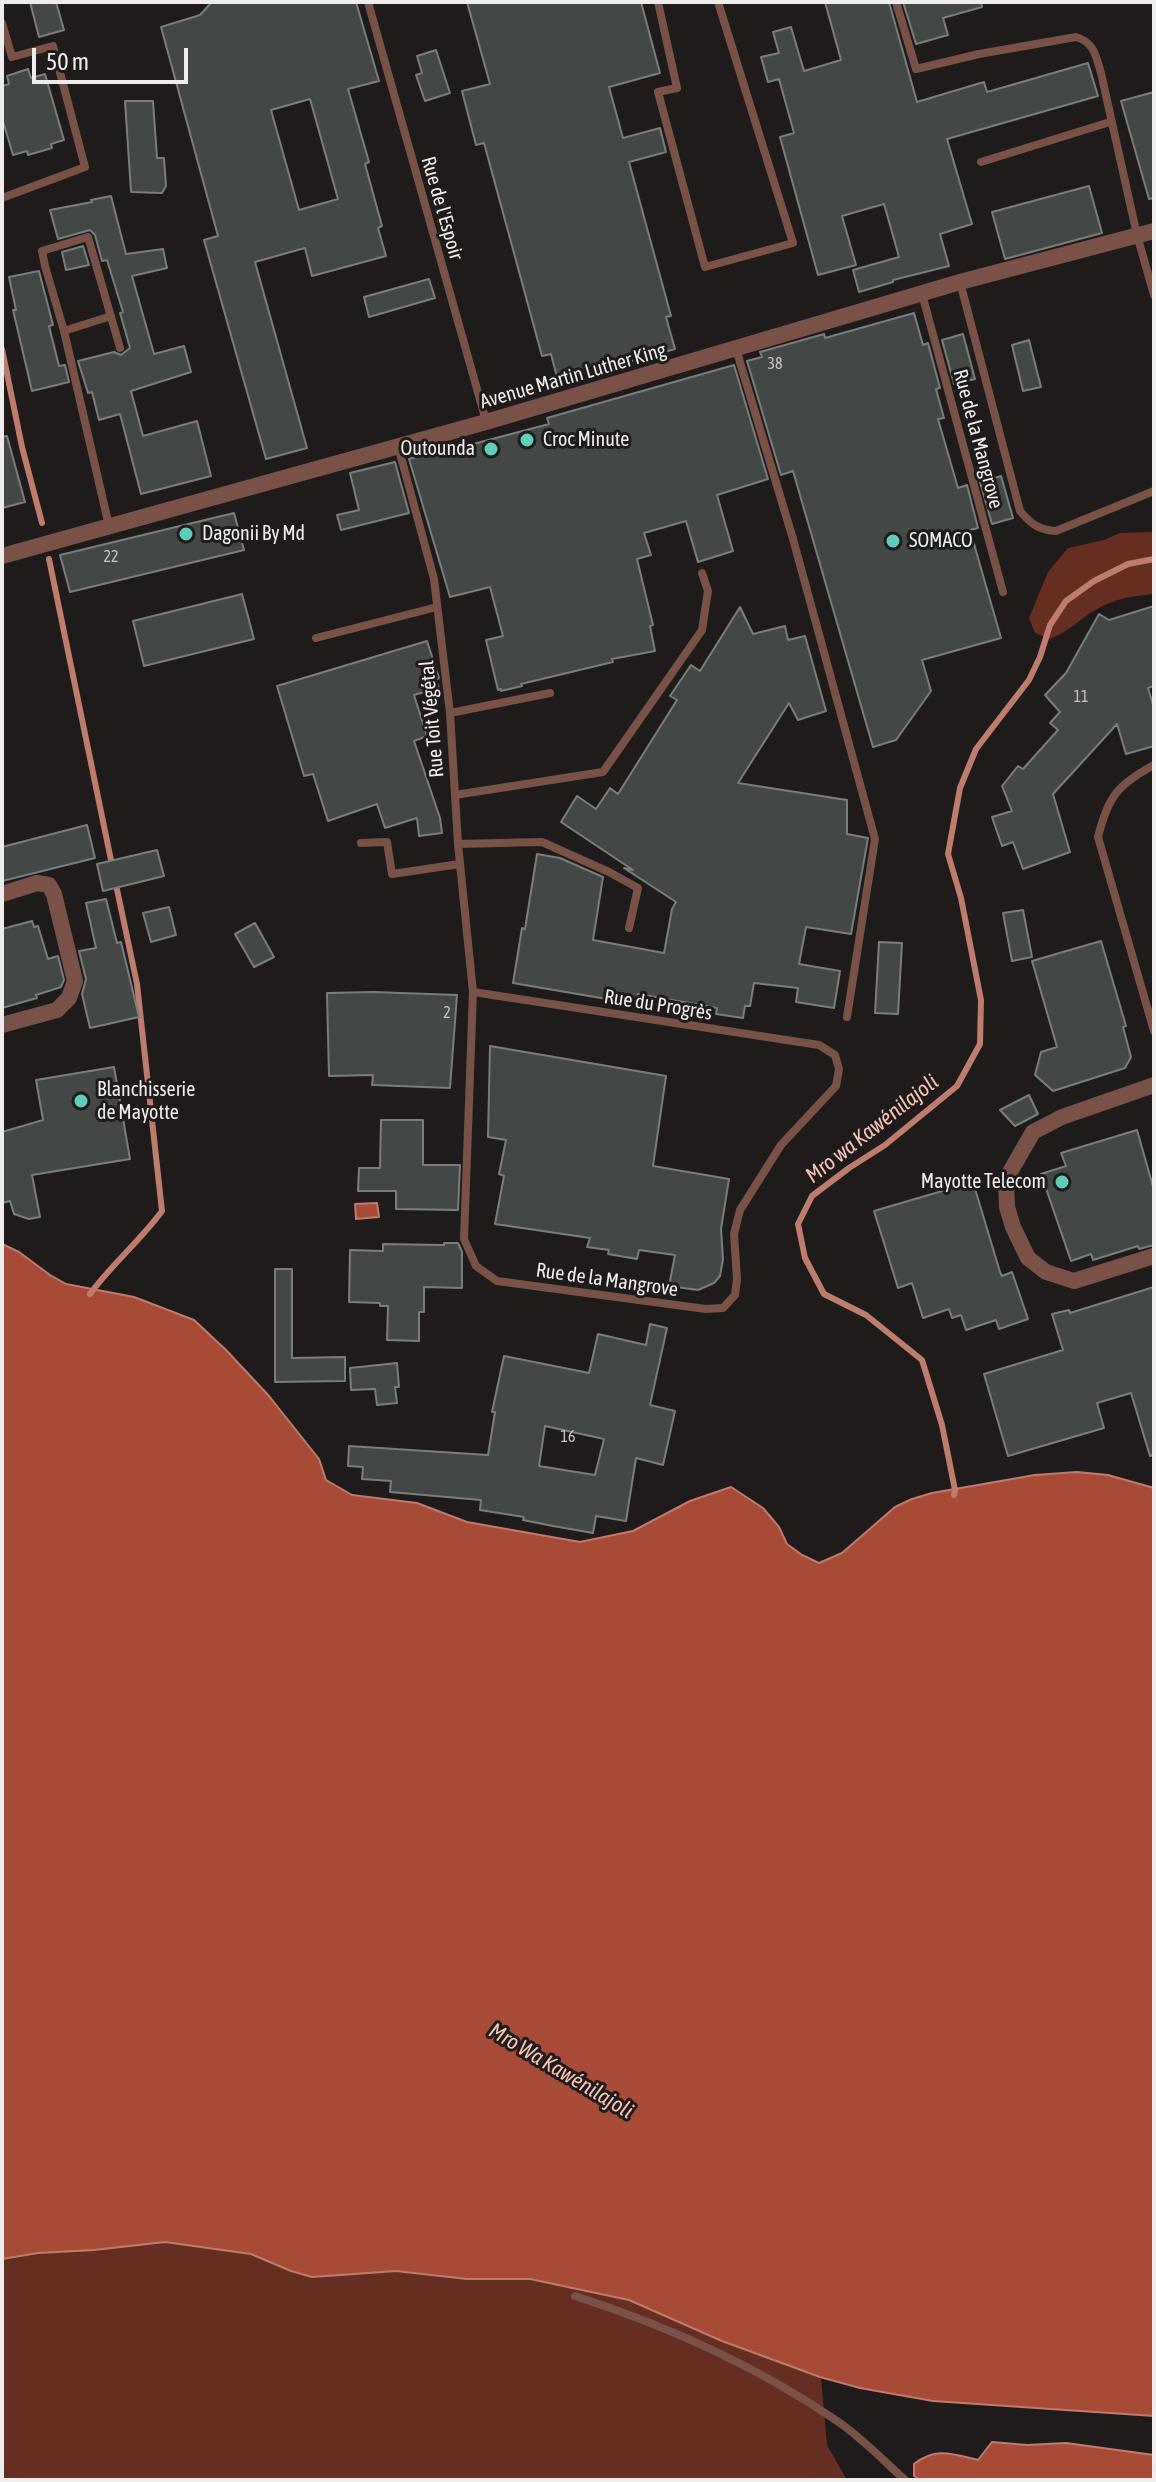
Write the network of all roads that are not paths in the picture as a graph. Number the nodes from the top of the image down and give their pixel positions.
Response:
1 (368, 2) edge
2 (658, 2) edge
3 (718, 2) edge
4 (896, 2) edge
5 (2, 23) edge
6 (1110, 122) junction
7 (981, 162) dead end
8 (2, 198) edge
9 (1154, 231) edge
10 (1137, 235) junction
11 (960, 282) junction
12 (922, 293) junction
13 (1154, 295) edge
14 (111, 316) junction
15 (64, 331) junction
16 (120, 348) dead end
17 (736, 348) junction
18 (486, 422) junction
19 (398, 446) junction
20 (1154, 491) edge
21 (109, 527) junction
22 (2, 556) edge
23 (702, 573) dead end
24 (1003, 592) dead end
25 (437, 607) junction
26 (316, 638) dead end
27 (550, 693) dead end
28 (450, 713) junction
29 (1154, 765) edge
30 (455, 795) junction
31 (361, 843) dead end
32 (458, 844) junction
33 (460, 864) junction
34 (2, 894) edge
35 (629, 928) dead end
36 (473, 992) junction
37 (847, 1017) dead end
38 (2, 1025) edge
39 (1154, 1031) edge
40 (835, 1055) joint
41 (1154, 1085) edge
42 (1154, 1256) edge
43 (575, 2296) dead end
44 (905, 2480) edge

1 - 18 lane, Rue de l'Espoir
2 - 3 lane
4 - 6 lane
5 - 8 lane
6 - 7 lane
6 - 10 lane
9 - 10 street, Avenue Martin Luther King
10 - 11 street, Avenue Martin Luther King
10 - 13 lane
11 - 12 street, Avenue Martin Luther King
11 - 20 lane
12 - 17 street, Avenue Martin Luther King
12 - 24 lane, Rue de la Mangrove
14 - 15 lane
14 - 15 lane
14 - 16 lane
15 - 21 lane
17 - 18 street, Avenue Martin Luther King
17 - 37 lane
18 - 19 street, Avenue Martin Luther King
19 - 21 street, Avenue Martin Luther King
19 - 25 lane, Rue Toit Végétal
21 - 22 street, Avenue Martin Luther King
23 - 30 lane
25 - 26 lane
25 - 28 lane, Rue Toit Végétal
27 - 28 lane
28 - 30 lane, Rue Toit Végétal
29 - 39 lane
30 - 32 lane, Rue Toit Végétal
31 - 33 lane
32 - 33 lane, Rue Toit Végétal
32 - 35 lane
33 - 36 lane, Rue Toit Végétal
34 - 38 street
36 - 40 lane, Rue du Progrès
36 - 40 lane, Rue de la Mangrove
41 - 42 street
43 - 44 lane

